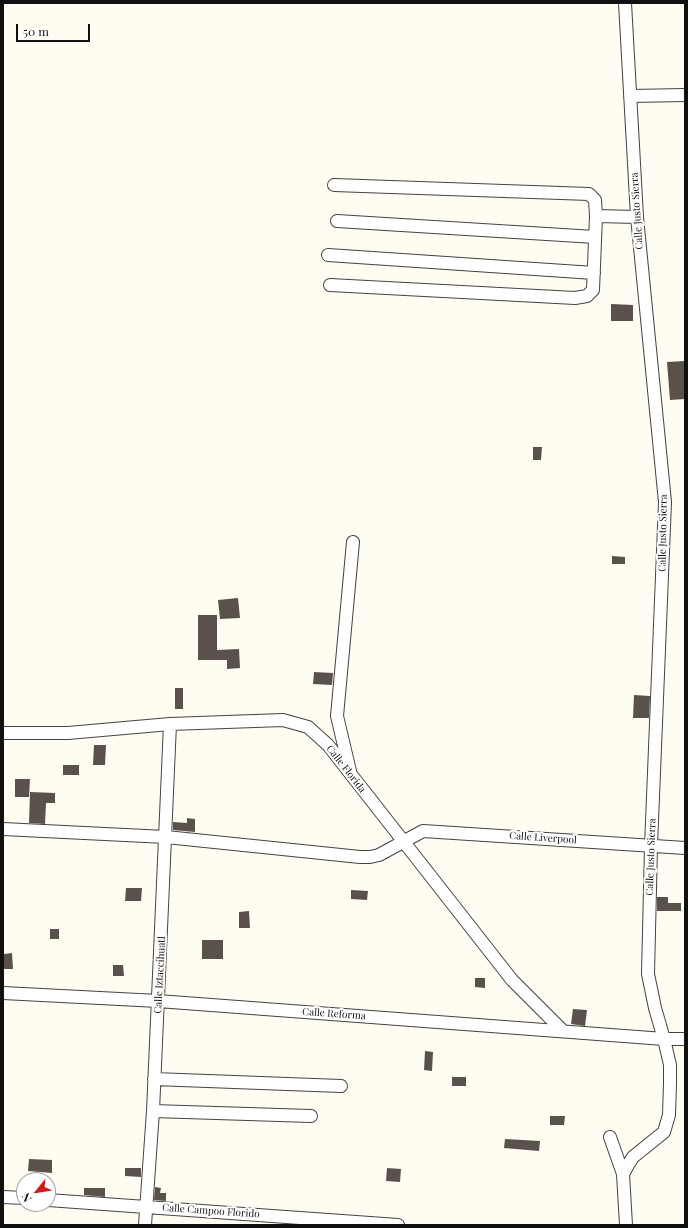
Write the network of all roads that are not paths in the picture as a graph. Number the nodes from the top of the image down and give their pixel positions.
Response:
1 (625, 3) edge
2 (685, 95) edge
3 (630, 96) junction
4 (334, 185) dead end
5 (596, 216) junction
6 (637, 217) junction
7 (337, 221) dead end
8 (595, 237) junction
9 (328, 256) dead end
10 (594, 273) junction
11 (330, 285) dead end
12 (353, 542) dead end
13 (170, 724) junction
14 (3, 733) edge
15 (351, 774) junction
16 (3, 829) edge
17 (166, 838) junction
18 (404, 842) junction
19 (651, 846) junction
20 (685, 848) edge
21 (3, 993) edge
22 (158, 1002) junction
23 (562, 1030) junction
24 (664, 1039) junction
25 (685, 1039) edge
26 (154, 1080) junction
27 (341, 1086) dead end
28 (154, 1111) junction
29 (311, 1116) dead end
30 (610, 1137) dead end
31 (623, 1174) junction
32 (3, 1197) edge
33 (16, 1198) edge
34 (56, 1200) edge
35 (146, 1206) junction
36 (145, 1225) edge
37 (398, 1225) edge
38 (626, 1225) edge

1 - 3 street, Calle Justo Sierra
2 - 3 street
3 - 6 street, Calle Justo Sierra
4 - 5 street
5 - 6 street
5 - 8 street
6 - 19 street, Calle Justo Sierra
7 - 8 street
8 - 10 street
9 - 10 street
10 - 11 street
12 - 15 street
13 - 14 street, Calle Florida
13 - 15 street, Calle Florida
13 - 17 street, Calle Iztaccíhuatl
15 - 18 street, Calle Florida
16 - 17 street, Calle Liverpool
17 - 18 street, Calle Liverpool
17 - 22 street, Calle Iztaccíhuatl
18 - 19 street, Calle Liverpool
18 - 23 street, Calle Florida
19 - 20 street, Calle Liverpool
19 - 24 street, Calle Justo Sierra
21 - 22 street, Calle Reforma
22 - 23 street, Calle Reforma
22 - 26 street, Calle Iztaccíhuatl
23 - 24 street, Calle Reforma
24 - 25 street, Calle Reforma
24 - 31 street, Calle Justo Sierra
26 - 27 street
26 - 28 street, Calle Iztaccíhuatl
28 - 29 street
28 - 35 street, Calle Iztaccíhuatl
30 - 31 street
31 - 38 street
32 - 33 street
34 - 35 street, Calle Campoo Florido
35 - 36 street, Calle Iztaccíhuatl
35 - 37 street, Calle Campoo Florido

